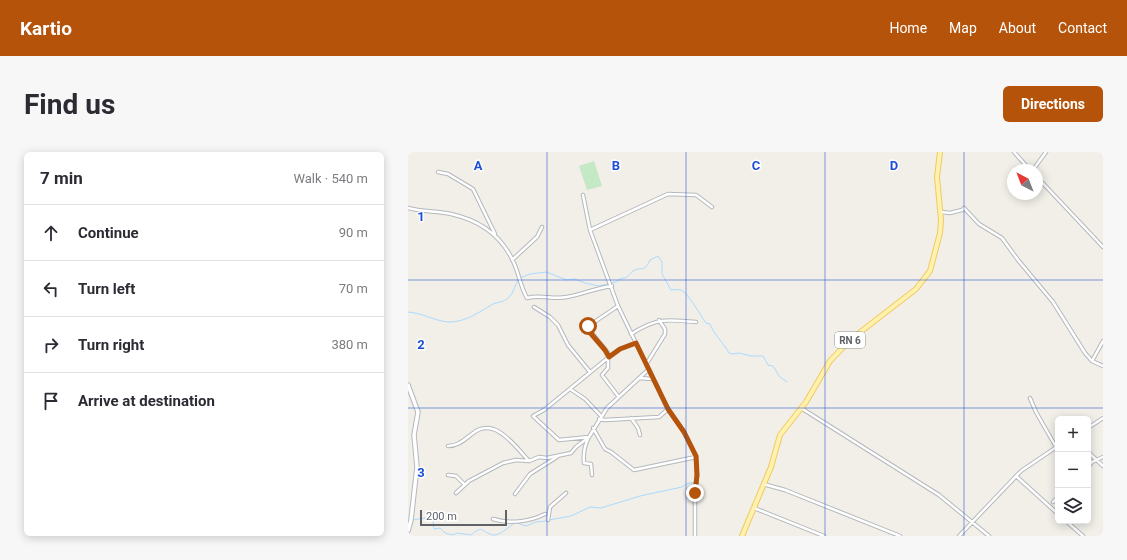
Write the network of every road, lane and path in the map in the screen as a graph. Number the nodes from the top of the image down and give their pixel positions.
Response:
1 (940, 152) edge
2 (1014, 152) edge
3 (1046, 152) edge
4 (1025, 164) edge
5 (1036, 164) edge
6 (438, 172) dead end
7 (1043, 183) edge
8 (583, 195) dead end
9 (712, 207) dead end
10 (408, 208) edge
11 (941, 212) junction
12 (542, 227) dead end
13 (590, 230) junction
14 (496, 236) junction
15 (1103, 248) edge
16 (512, 260) junction
17 (612, 286) junction
18 (618, 306) junction
19 (534, 307) dead end
20 (660, 320) junction
21 (696, 322) dead end
22 (631, 334) junction
23 (1103, 341) edge
24 (636, 343) junction
25 (609, 357) junction
26 (1092, 361) junction
27 (646, 364) junction
28 (1103, 366) edge
29 (649, 368) junction
30 (590, 372) junction
31 (639, 378) junction
32 (652, 379) junction
33 (408, 385) edge
34 (570, 389) junction
35 (618, 396) junction
36 (1030, 398) dead end
37 (801, 408) junction
38 (668, 409) junction
39 (601, 416) junction
40 (631, 418) junction
41 (1103, 418) edge
42 (599, 419) junction
43 (1091, 426) edge
44 (593, 428) junction
45 (640, 435) dead end
46 (589, 437) junction
47 (1055, 444) edge
48 (448, 446) dead end
49 (1055, 448) edge
50 (1091, 455) edge
51 (559, 456) junction
52 (696, 456) junction
53 (1103, 457) edge
54 (1097, 460) junction
55 (529, 461) junction
56 (1091, 465) edge
57 (1103, 466) edge
58 (448, 474) dead end
59 (592, 475) dead end
60 (1016, 476) junction
61 (763, 484) junction
62 (464, 485) junction
63 (456, 493) dead end
64 (566, 493) dead end
65 (515, 494) dead end
66 (754, 508) junction
67 (1055, 511) edge
68 (545, 514) dead end
69 (493, 519) dead end
70 (548, 520) dead end
71 (972, 521) junction
72 (1069, 524) edge
73 (408, 531) edge
74 (695, 536) edge
75 (742, 536) edge
76 (824, 536) edge
77 (900, 536) edge
78 (959, 536) edge
79 (989, 536) edge
80 (1083, 536) edge

1 - 11 main road, RN 6
2 - 4 street
3 - 5 street
6 - 14 street
7 - 15 street
8 - 13 street
9 - 13 street
10 - 14 street
11 - 26 street
11 - 37 main road, RN 6
12 - 16 street
13 - 17 street
14 - 16 street
16 - 17 street
17 - 18 street
18 - 22 street
18 - 25 street
19 - 30 street
20 - 21 street
20 - 22 street
20 - 27 street
22 - 24 street
23 - 26 street
24 - 25 street
24 - 27 street
25 - 30 street
25 - 35 street
26 - 28 street
27 - 29 street
29 - 31 street
29 - 32 street
30 - 34 street
31 - 32 street
31 - 35 street
32 - 38 street
33 - 73 street
34 - 39 street
34 - 46 street
35 - 39 street
36 - 47 street
37 - 61 main road, RN 6
37 - 71 street
38 - 40 street
38 - 52 street
39 - 42 street
40 - 42 street
40 - 45 street
41 - 43 street
42 - 44 street
44 - 46 street
44 - 52 street
46 - 51 street
46 - 59 street
48 - 55 street
49 - 60 street
50 - 54 street
51 - 55 street
51 - 65 street
52 - 74 street
53 - 54 street
54 - 56 street
54 - 57 street
55 - 62 street
58 - 62 street
60 - 67 street
60 - 71 street
61 - 66 main road, RN 6
61 - 77 street
62 - 63 street
64 - 70 street
66 - 75 main road, RN 6
66 - 76 street
68 - 69 street
71 - 78 street
71 - 79 street
72 - 80 street

